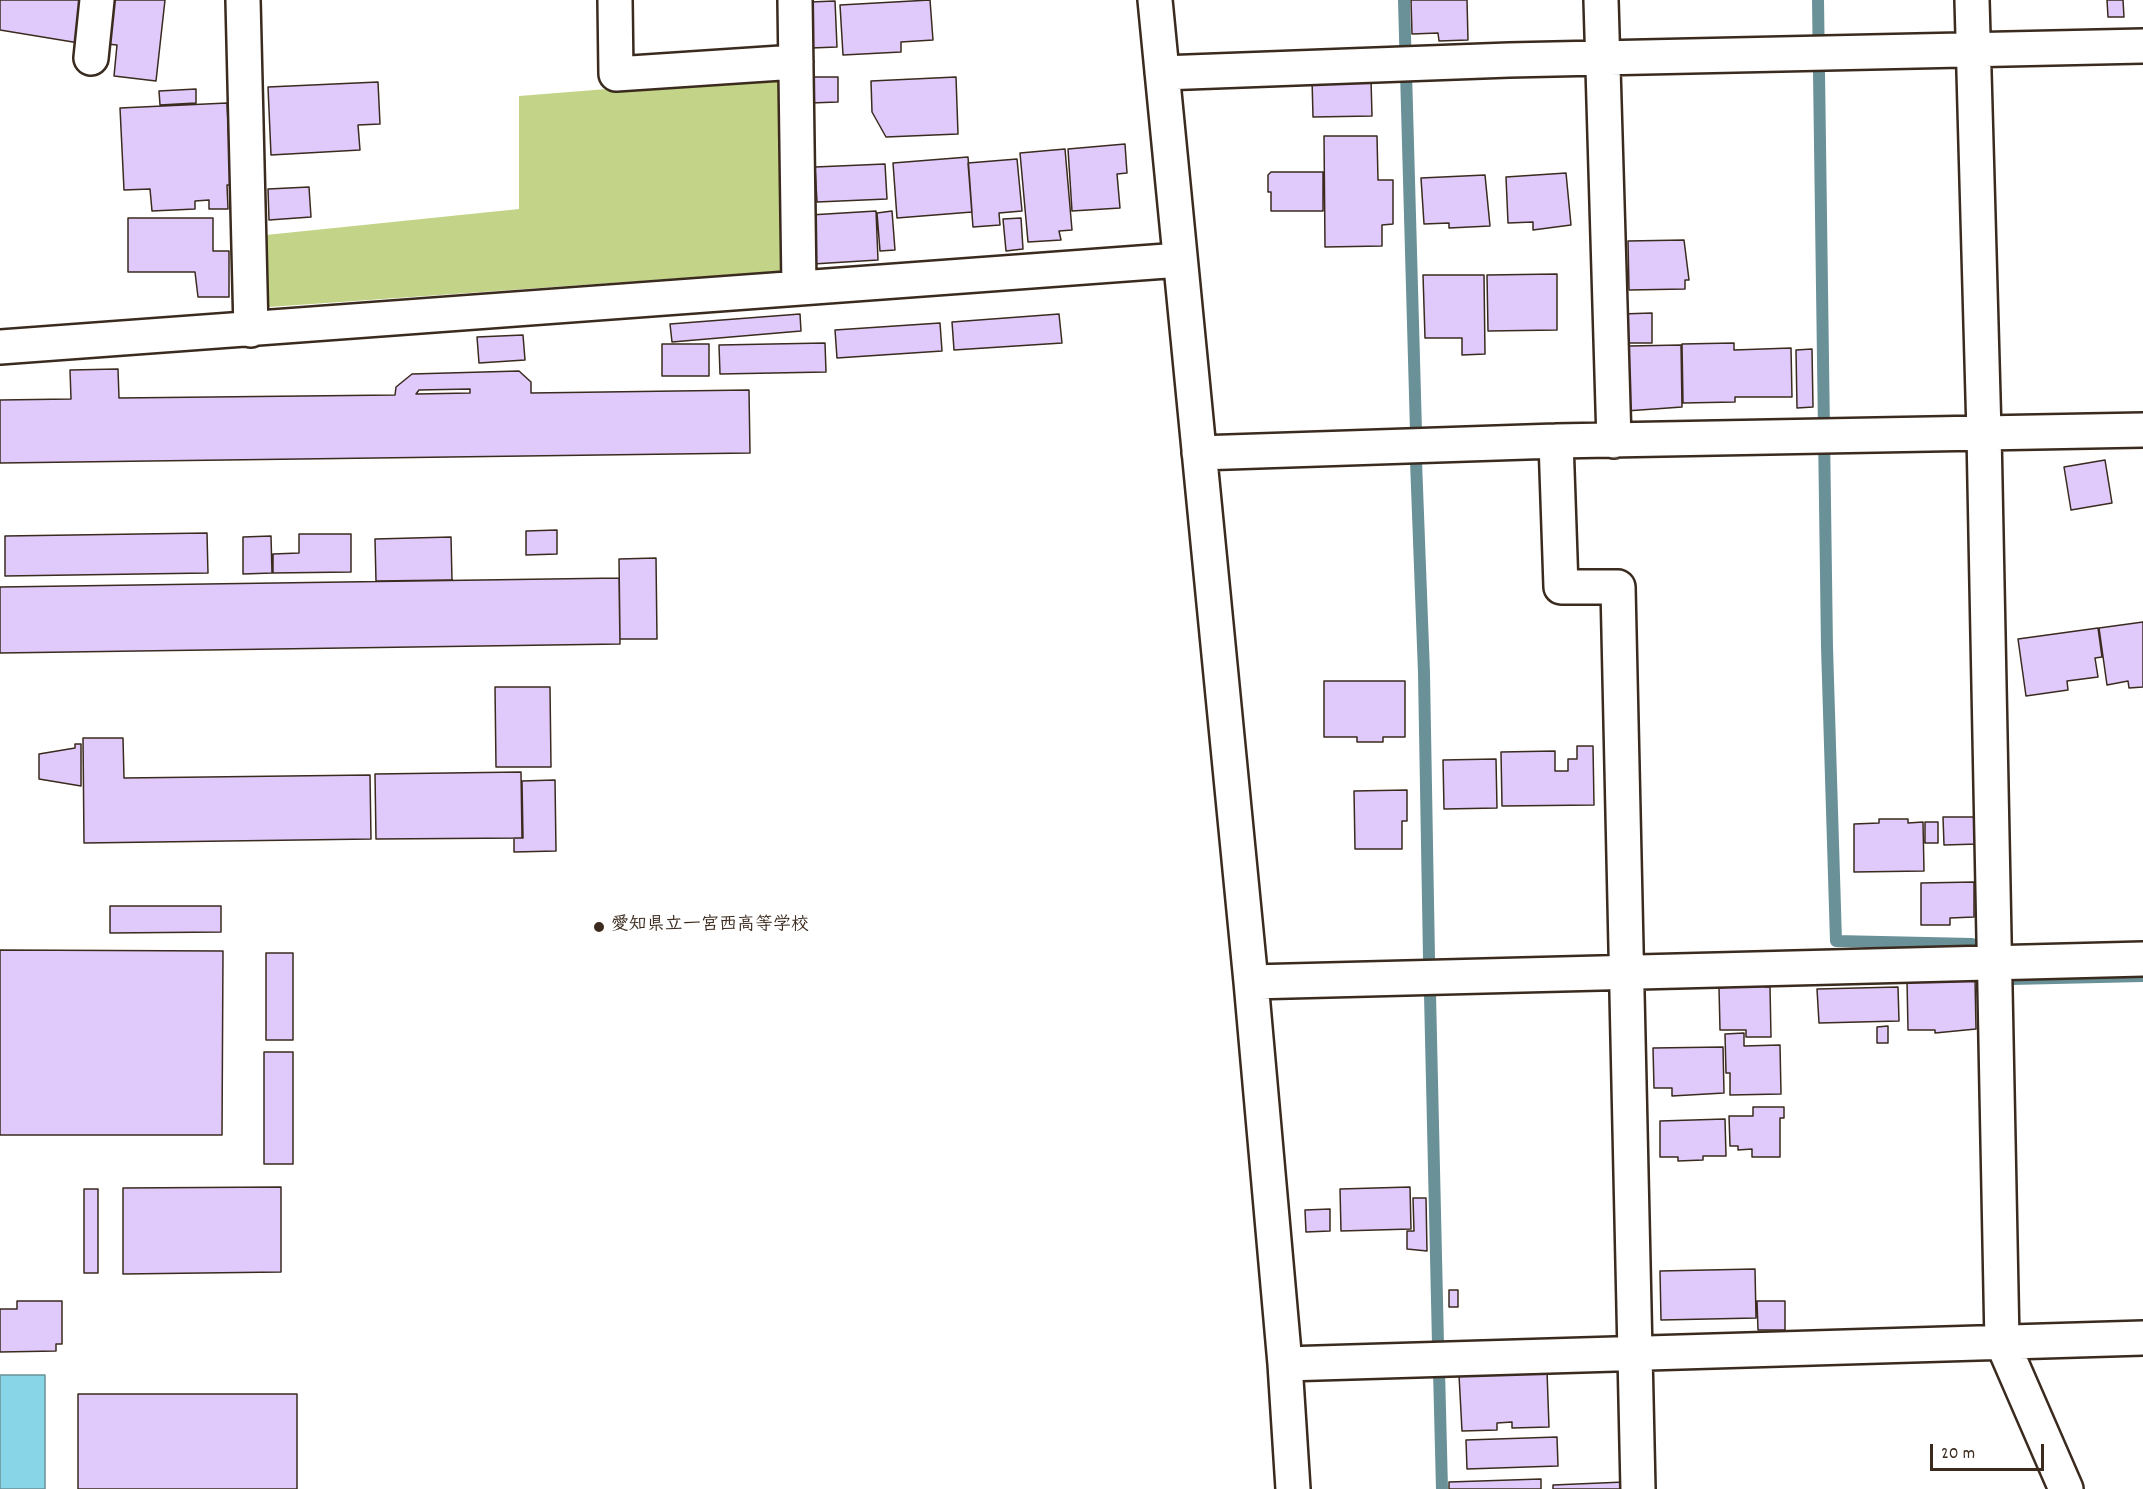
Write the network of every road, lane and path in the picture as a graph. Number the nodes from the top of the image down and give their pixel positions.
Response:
1 (97, 0) edge
2 (243, 0) edge
3 (615, 0) edge
4 (795, 0) edge
5 (1155, 0) edge
6 (1601, 0) edge
7 (1972, 0) edge
8 (2143, 46) edge
9 (1973, 50) junction
10 (91, 58) dead end
11 (1603, 58) junction
12 (796, 62) junction
13 (1162, 73) junction
14 (1180, 260) junction
15 (799, 287) junction
16 (251, 330) junction
17 (0, 347) edge
18 (2143, 430) edge
19 (1984, 432) junction
20 (1556, 441) junction
21 (1614, 441) junction
22 (1199, 453) junction
23 (2143, 959) edge
24 (1994, 963) junction
25 (1626, 973) junction
26 (1251, 982) junction
27 (2143, 1338) edge
28 (2002, 1342) junction
29 (1635, 1352) junction
30 (1285, 1364) junction
31 (1293, 1489) edge
32 (1638, 1489) edge
33 (2066, 1489) edge

1 - 10 street
2 - 16 street
3 - 12 street
4 - 12 street
5 - 13 street
6 - 11 street
7 - 9 street
8 - 9 street
9 - 11 street
9 - 19 street
11 - 13 street
11 - 21 street
12 - 15 street
13 - 14 street
14 - 15 street
14 - 22 street
15 - 16 street
16 - 17 street
18 - 19 street
19 - 21 street
19 - 24 street
20 - 21 street
20 - 22 street
20 - 25 street
22 - 26 street
23 - 24 street
24 - 25 street
24 - 28 street
25 - 26 street
25 - 29 street
26 - 30 street
27 - 28 street
28 - 29 street
28 - 33 street
29 - 30 street
29 - 32 street
30 - 31 street

